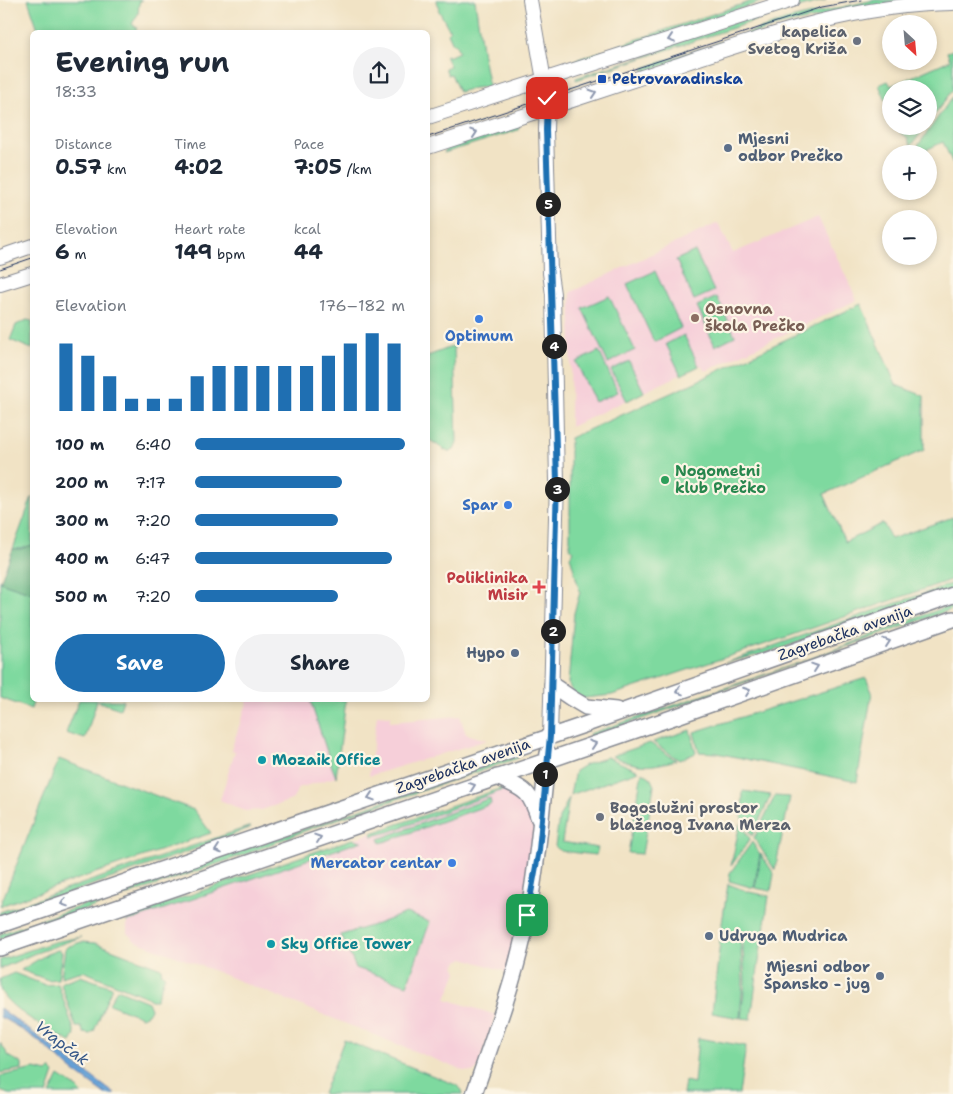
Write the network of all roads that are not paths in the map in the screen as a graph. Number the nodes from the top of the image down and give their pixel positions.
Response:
1 (530, 0) edge
2 (792, 0) edge
3 (953, 3) edge
4 (544, 80) junction
5 (547, 108) junction
6 (430, 116) edge
7 (430, 146) edge
8 (30, 247) edge
9 (0, 257) edge
10 (30, 275) edge
11 (0, 284) edge
12 (953, 595) edge
13 (953, 619) edge
14 (552, 685) junction
15 (625, 710) junction
16 (550, 736) junction
17 (547, 760) junction
18 (497, 777) junction
19 (542, 827) junction
20 (0, 925) edge
21 (0, 948) edge
22 (474, 1094) edge

1 - 4 street
2 -> 4 street
5 -> 3 street
4 - 5 street
4 - 6 street
7 -> 5 street
5 - 14 street
8 - 9 street
10 - 11 street
12 -> 15 main road, Zagrebačka avenija
17 -> 13 main road, Zagrebačka avenija
14 - 15 main road
14 - 16 street
15 - 16 main road, Zagrebačka avenija
16 - 17 main road
16 -> 20 main road, Zagrebačka avenija
17 - 18 main road, Zagrebačka avenija
17 - 19 main road
18 - 19 main road
21 -> 18 main road, Zagrebačka avenija
19 - 22 main road

